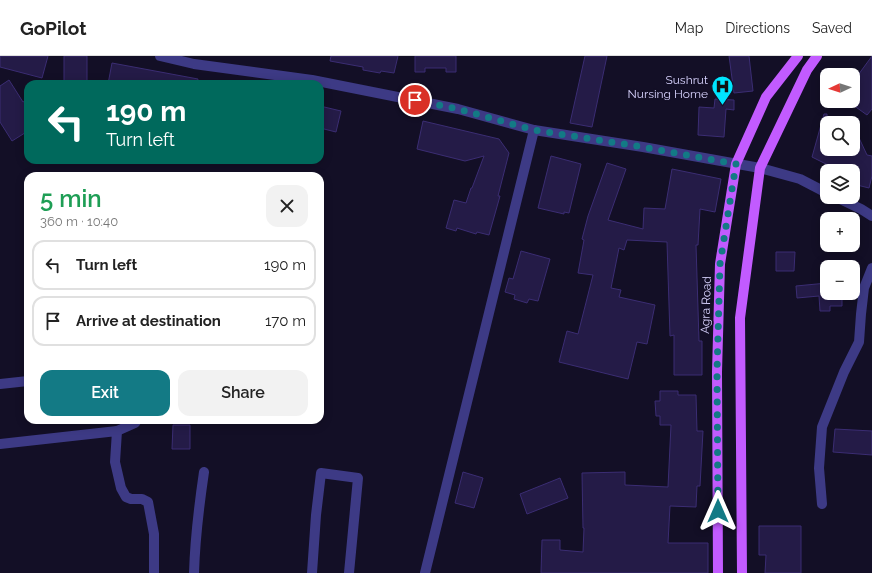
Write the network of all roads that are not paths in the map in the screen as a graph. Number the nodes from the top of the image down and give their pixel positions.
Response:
1 (160, 56) edge
2 (798, 56) edge
3 (817, 56) edge
4 (312, 80) edge
5 (324, 82) edge
6 (534, 130) junction
7 (736, 164) junction
8 (760, 168) junction
9 (820, 189) edge
10 (851, 204) edge
11 (872, 216) edge
12 (872, 268) edge
13 (24, 381) edge
14 (0, 384) edge
15 (133, 424) edge
16 (117, 431) junction
17 (0, 444) edge
18 (204, 472) dead end
19 (822, 504) dead end
20 (154, 573) edge
21 (194, 573) edge
22 (312, 573) edge
23 (349, 573) edge
24 (425, 573) edge
25 (718, 573) edge
26 (742, 573) edge

1 - 4 street
2 - 7 main road, Agra Road
3 - 8 main road
5 - 6 street
6 - 7 street
6 - 24 street
7 - 8 street
7 - 25 main road, Agra Road
8 - 9 street
8 - 26 main road
10 - 11 street
12 - 19 street
13 - 14 street
15 - 16 street
16 - 17 street
16 - 20 street
18 - 21 street
22 - 23 street

